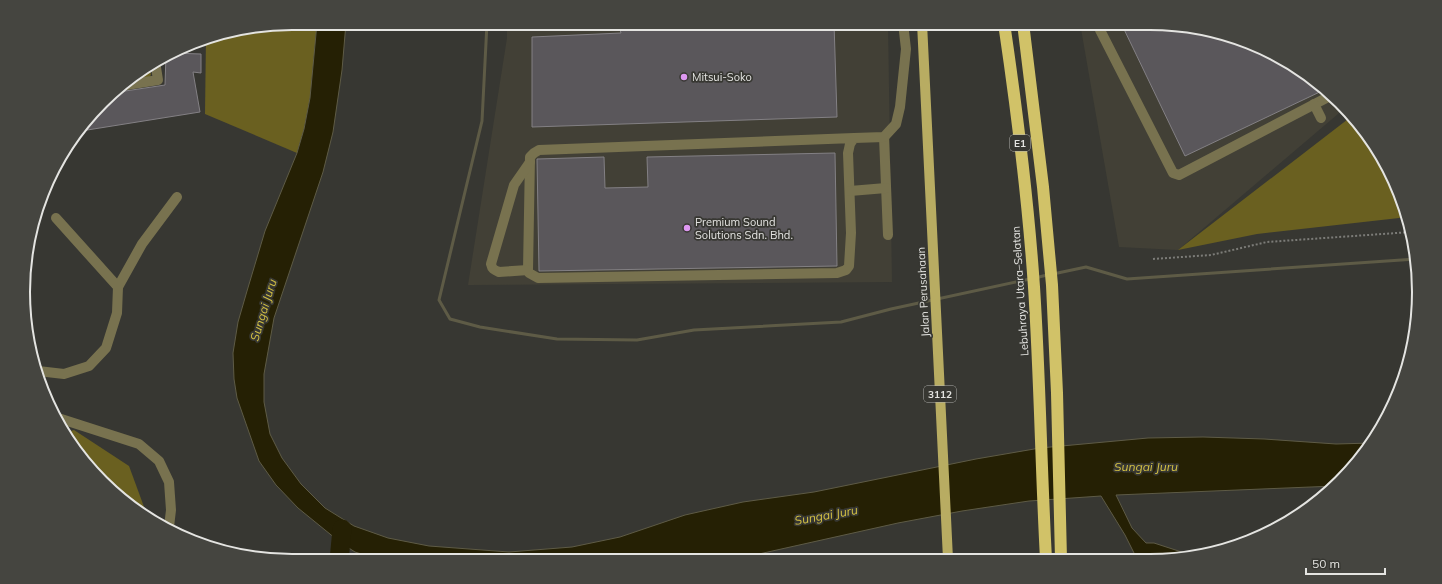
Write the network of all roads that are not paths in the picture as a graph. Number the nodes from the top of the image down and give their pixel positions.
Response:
1 (904, 30) edge
2 (922, 30) edge
3 (1005, 30) edge
4 (1024, 30) edge
5 (1100, 30) dead end
6 (156, 68) edge
7 (133, 84) edge
8 (1326, 98) edge
9 (1314, 104) junction
10 (1321, 118) dead end
11 (884, 137) junction
12 (854, 138) junction
13 (530, 162) junction
14 (886, 188) junction
15 (850, 190) junction
16 (177, 197) dead end
17 (56, 218) dead end
18 (888, 235) dead end
19 (528, 270) junction
20 (118, 287) junction
21 (43, 372) edge
22 (63, 420) edge
23 (169, 523) edge
24 (948, 554) edge
25 (1046, 554) edge
26 (1061, 554) edge

1 - 11 street
2 - 24 main road, Jalan Perusahaan / 3112
3 - 25 highway, Lebuhraya Utara–Selatan / E1
4 - 26 highway, E1
5 - 9 street
6 - 7 street
8 - 9 street
9 - 10 street
11 - 12 street
11 - 14 street
12 - 13 street
12 - 15 street
13 - 19 street
13 - 19 street
14 - 15 street
14 - 18 street
15 - 19 street
16 - 20 street
17 - 20 street
20 - 21 street
22 - 23 street

